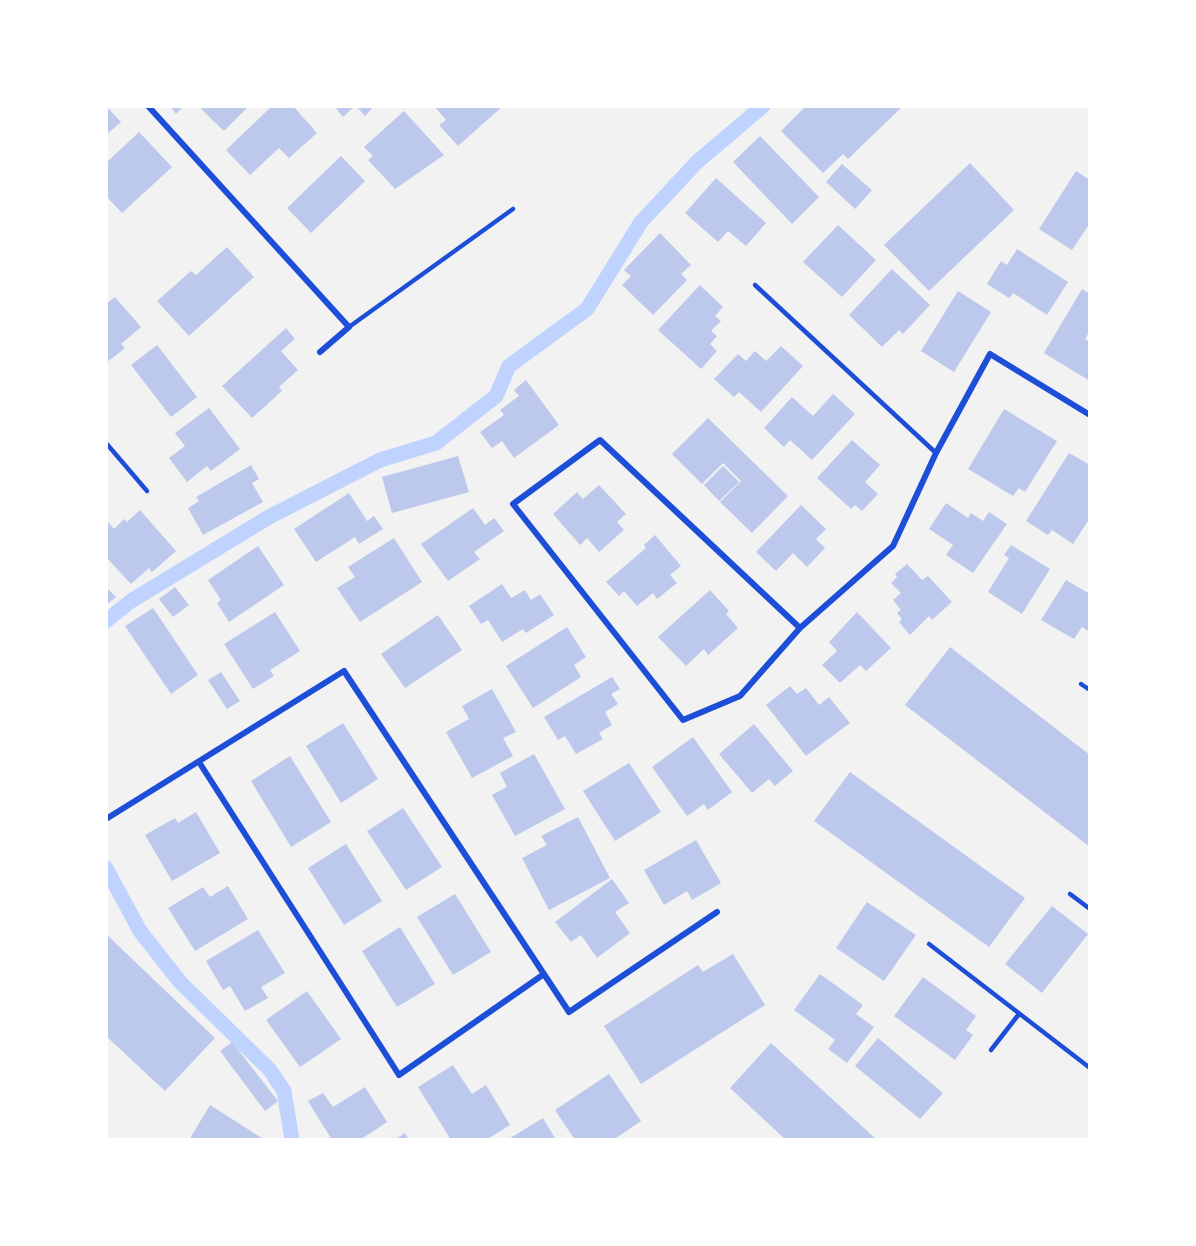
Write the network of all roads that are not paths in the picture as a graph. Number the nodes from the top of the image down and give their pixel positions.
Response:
1 (148, 106) edge
2 (513, 208) dead end
3 (755, 285) dead end
4 (349, 327) junction
5 (320, 352) dead end
6 (1089, 415) edge
7 (106, 443) edge
8 (936, 453) junction
9 (147, 491) dead end
10 (800, 628) junction
11 (1081, 684) dead end
12 (1089, 690) edge
13 (199, 762) junction
14 (106, 819) edge
15 (1070, 894) dead end
16 (1089, 909) edge
17 (717, 912) dead end
18 (929, 944) dead end
19 (544, 974) junction
20 (1019, 1014) junction
21 (991, 1050) dead end
22 (1089, 1068) edge

1 - 4 street
2 - 4 lane
3 - 8 lane
4 - 5 street
6 - 8 street
7 - 9 lane
8 - 10 street
10 - 10 street
11 - 12 lane
13 - 14 street
13 - 19 street
13 - 19 street
15 - 16 lane
17 - 19 street
18 - 20 lane
20 - 21 lane
20 - 22 lane

